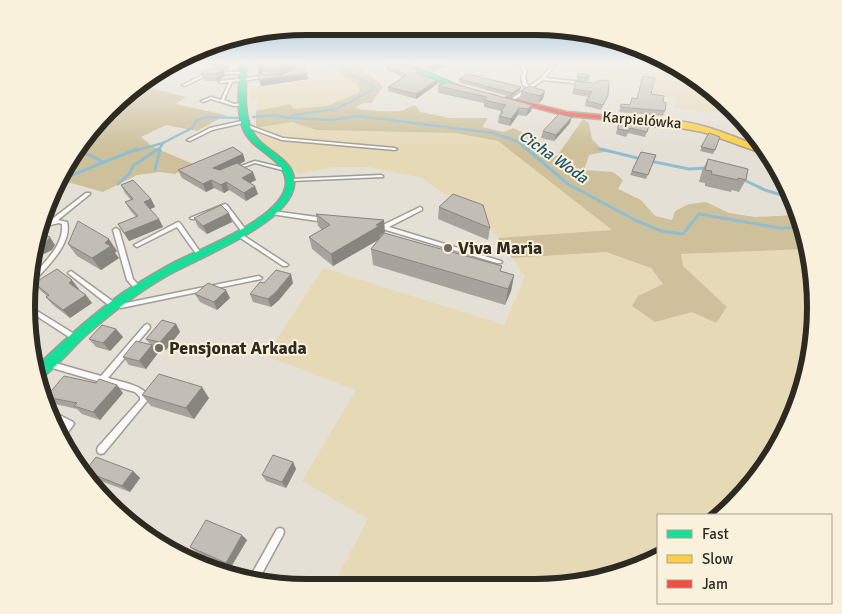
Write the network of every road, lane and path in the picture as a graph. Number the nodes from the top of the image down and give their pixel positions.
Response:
1 (226, 92) edge
2 (244, 92) edge
3 (474, 92) edge
4 (525, 92) edge
5 (479, 93) edge
6 (495, 97) edge
7 (512, 100) junction
8 (222, 101) junction
9 (203, 102) dead end
10 (245, 104) junction
11 (246, 124) junction
12 (189, 140) dead end
13 (755, 148) edge
14 (395, 149) dead end
15 (286, 168) junction
16 (227, 172) edge
17 (381, 176) dead end
18 (291, 180) junction
19 (88, 194) dead end
20 (420, 209) dead end
21 (273, 213) junction
22 (193, 218) edge
23 (328, 220) edge
24 (50, 222) joint
25 (375, 226) edge
26 (384, 227) junction
27 (116, 230) edge
28 (241, 232) junction
29 (138, 245) dead end
30 (199, 254) junction
31 (499, 262) dead end
32 (285, 265) dead end
33 (71, 273) dead end
34 (37, 274) edge
35 (259, 278) dead end
36 (138, 288) junction
37 (110, 307) junction
38 (35, 312) edge
39 (35, 315) edge
40 (39, 315) junction
41 (147, 327) dead end
42 (76, 338) junction
43 (48, 364) junction
44 (42, 370) edge
45 (102, 380) junction
46 (59, 418) edge
47 (65, 430) edge
48 (101, 450) dead end
49 (280, 532) dead end
50 (256, 574) edge

1 - 8 lane
2 - 10 street
3 - 5 street
4 - 7 lane
6 - 7 street, Karpielówka
7 - 13 street, Karpielówka
8 - 9 lane
8 - 10 lane
10 - 11 street
11 - 12 lane
11 - 14 lane
11 - 15 street
15 - 16 lane
15 - 18 street
17 - 18 lane
18 - 21 street
19 - 24 lane
20 - 26 lane
21 - 23 lane
21 - 28 street
22 - 28 lane
24 - 34 lane
25 - 26 lane
26 - 31 lane
27 - 36 lane
28 - 30 street
28 - 32 lane
29 - 30 lane
30 - 36 street
33 - 37 lane
35 - 37 lane
36 - 37 street
37 - 42 street
38 - 40 lane
39 - 40 lane
40 - 42 lane
41 - 45 lane
42 - 43 street
43 - 44 street
43 - 45 lane
45 - 48 lane
46 - 47 lane
49 - 50 lane

